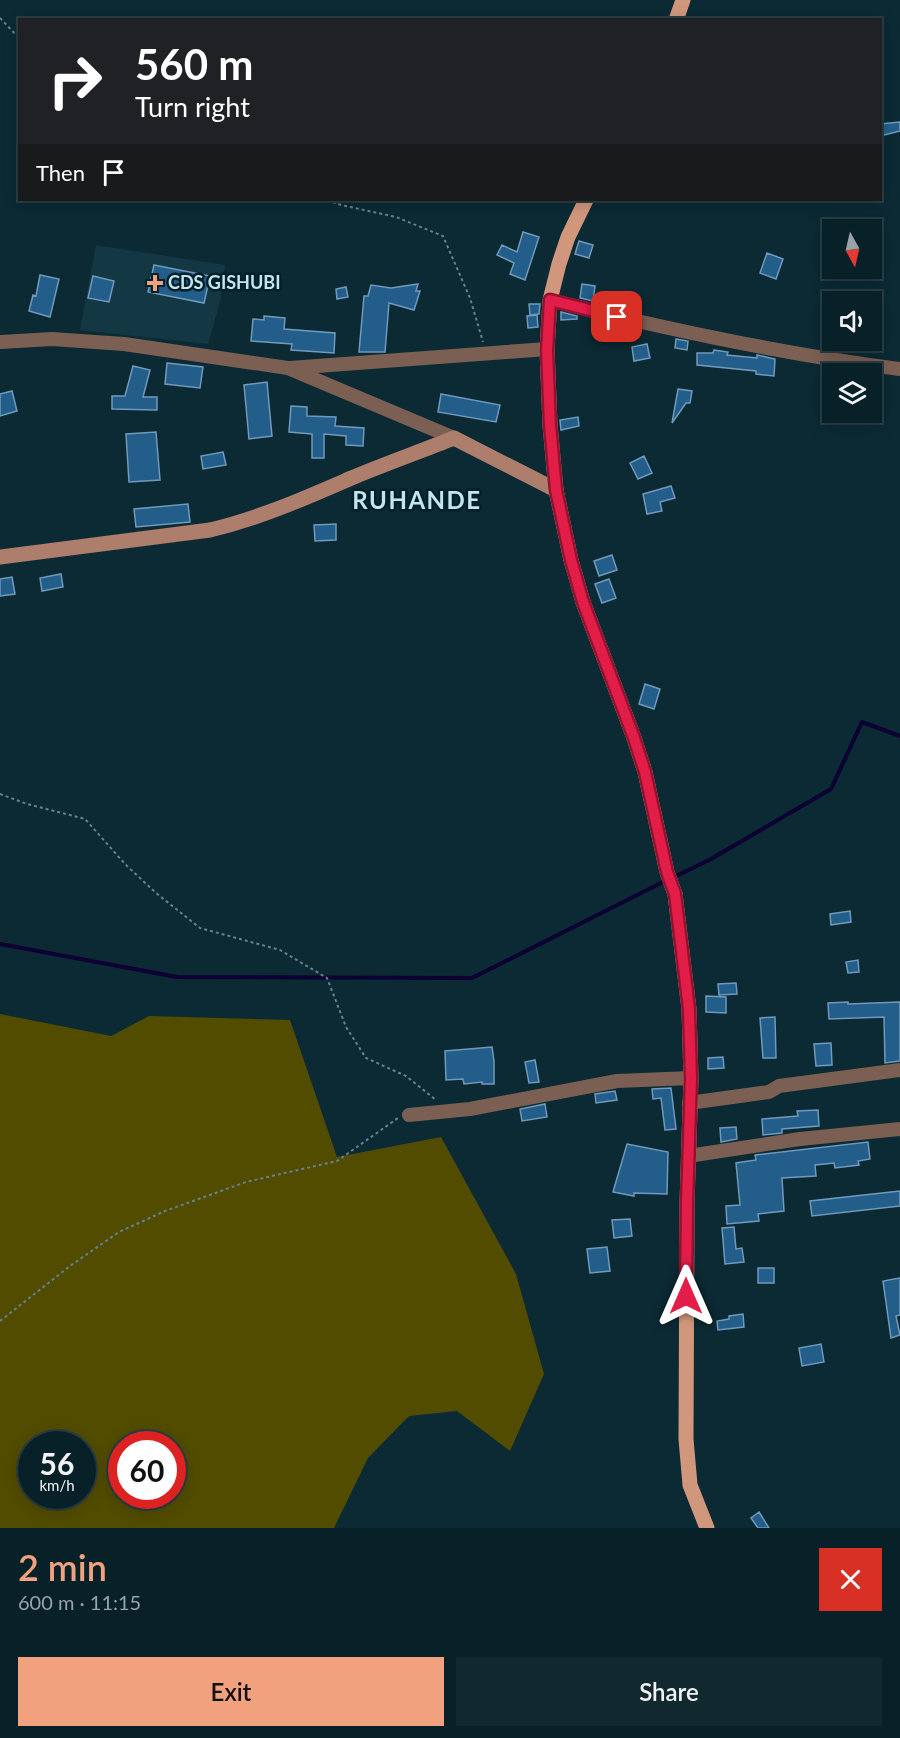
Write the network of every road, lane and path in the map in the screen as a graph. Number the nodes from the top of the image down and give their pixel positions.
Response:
1 (683, 0) edge
2 (0, 18) edge
3 (677, 18) edge
4 (18, 37) edge
5 (330, 201) edge
6 (586, 201) edge
7 (550, 300) junction
8 (0, 342) edge
9 (547, 350) junction
10 (487, 354) junction
11 (288, 368) junction
12 (900, 369) edge
13 (454, 438) junction
14 (556, 490) junction
15 (0, 557) edge
16 (0, 794) edge
17 (900, 1070) edge
18 (691, 1078) junction
19 (689, 1103) junction
20 (450, 1111) junction
21 (409, 1115) joint
22 (900, 1129) edge
23 (688, 1156) junction
24 (0, 1321) edge
25 (707, 1528) edge

1 - 3 main road
2 - 4 path
5 - 10 path
6 - 7 main road
7 - 9 main road
7 - 12 street
8 - 11 street
9 - 10 street
9 - 14 main road
10 - 11 street
11 - 13 street
13 - 14 main road
13 - 15 main road
14 - 18 main road
16 - 20 path
17 - 19 street
18 - 19 main road
18 - 20 street
19 - 23 main road
20 - 21 street
21 - 24 path
22 - 23 street
23 - 25 main road

